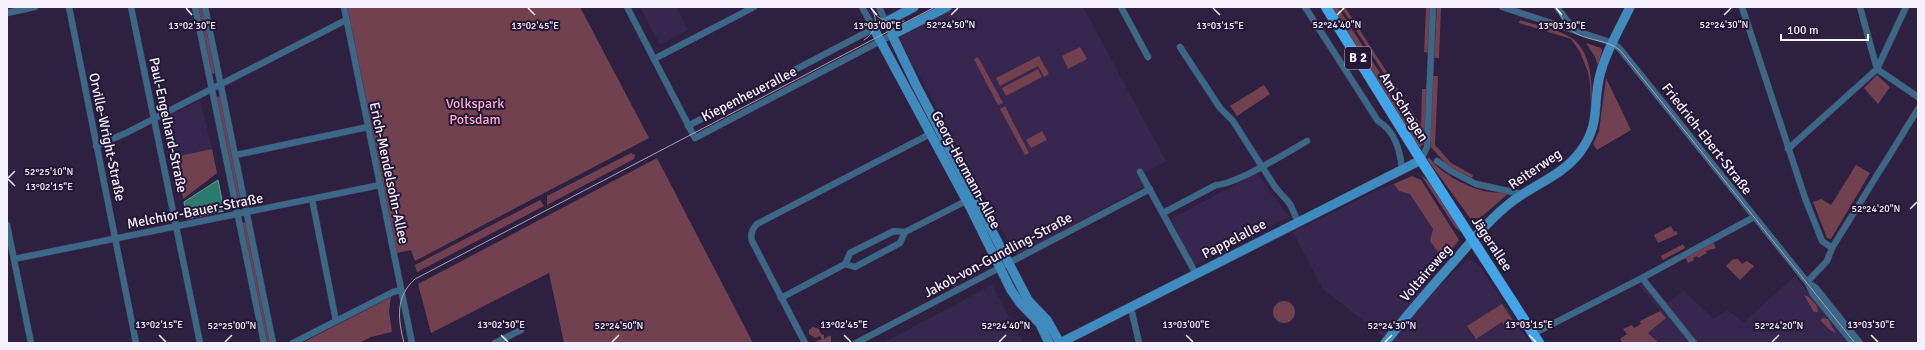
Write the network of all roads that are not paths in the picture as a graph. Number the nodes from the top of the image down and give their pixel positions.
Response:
1 (35, 7) edge
2 (68, 7) edge
3 (131, 7) edge
4 (195, 7) edge
5 (205, 7) edge
6 (344, 7) edge
7 (627, 7) edge
8 (754, 7) edge
9 (862, 7) edge
10 (879, 7) edge
11 (914, 7) edge
12 (947, 7) edge
13 (1121, 7) edge
14 (1305, 7) edge
15 (1326, 7) edge
16 (1433, 7) edge
17 (1502, 7) edge
18 (1557, 7) edge
19 (1630, 7) edge
20 (1742, 7) edge
21 (1860, 7) edge
22 (1906, 7) edge
23 (7, 12) edge
24 (346, 20) junction
25 (886, 22) junction
26 (874, 28) junction
27 (1575, 31) junction
28 (892, 35) junction
29 (881, 41) junction
30 (1613, 43) junction
31 (1180, 47) dead end
32 (1148, 57) dead end
33 (654, 59) junction
34 (1877, 69) junction
35 (221, 84) junction
36 (211, 89) junction
37 (1918, 96) edge
38 (1918, 108) edge
39 (154, 118) junction
40 (688, 126) junction
41 (368, 127) junction
42 (935, 132) junction
43 (1308, 141) dead end
44 (96, 146) junction
45 (1788, 149) junction
46 (236, 155) junction
47 (1421, 160) junction
48 (1437, 161) dead end
49 (1262, 167) junction
50 (1402, 169) junction
51 (1140, 172) dead end
52 (380, 185) junction
53 (1150, 190) junction
54 (1522, 194) junction
55 (312, 199) junction
56 (966, 200) junction
57 (248, 213) junction
58 (1163, 213) junction
59 (237, 215) junction
60 (1754, 217) junction
61 (1298, 222) junction
62 (7, 224) edge
63 (176, 227) junction
64 (905, 232) junction
65 (115, 239) junction
66 (1473, 239) junction
67 (1832, 248) junction
68 (14, 259) junction
69 (845, 264) junction
70 (1005, 266) junction
71 (1196, 274) junction
72 (1642, 278) junction
73 (1807, 282) junction
74 (401, 290) junction
75 (781, 298) junction
76 (1131, 308) junction
77 (336, 321) junction
78 (521, 330) dead end
79 (1533, 334) junction
80 (507, 340) edge
81 (31, 343) edge
82 (136, 343) edge
83 (200, 343) edge
84 (264, 343) edge
85 (272, 343) edge
86 (293, 343) edge
87 (412, 343) edge
88 (495, 343) edge
89 (805, 343) edge
90 (856, 343) edge
91 (1049, 343) edge
92 (1060, 343) edge
93 (1139, 343) edge
94 (1385, 343) edge
95 (1539, 343) edge
96 (1694, 343) edge
97 (1853, 343) edge
98 (1860, 343) edge

1 - 23 street
2 - 44 street, Orville-Wright-Straße
3 - 39 street, Paul-Engelhard-Straße
4 - 36 street
5 - 35 street
6 - 24 street, Erich-Mendelsohn-Allee
7 - 33 street
8 - 33 street
9 - 26 street, Georg-Hermann-Allee
10 - 25 street, Georg-Hermann-Allee
11 - 25 street, Kiepenheuerallee
12 - 28 street, Kiepenheuerallee
13 - 32 street
14 - 50 street, Am Schragen
15 - 47 main road, Am Schragen / B 2
16 - 47 street
17 - 27 street, Friedrich-Ebert-Straße
18 - 27 street
19 - 30 street, Reiterweg
20 - 45 street
21 - 34 street
22 - 34 street
24 - 35 street
24 - 41 street, Erich-Mendelsohn-Allee
25 - 26 street, Kiepenheuerallee
25 - 28 street, Georg-Hermann-Allee
26 - 29 street, Georg-Hermann-Allee
26 - 40 street, Kiepenheuerallee
27 - 30 street, Friedrich-Ebert-Straße
28 - 29 street, Kiepenheuerallee
28 - 42 street, Georg-Hermann-Allee
29 - 40 street, Kiepenheuerallee
29 - 42 street, Georg-Hermann-Allee
30 - 54 street, Reiterweg
30 - 60 street, Friedrich-Ebert-Straße
31 - 49 street
33 - 40 street
34 - 37 street
34 - 45 street
35 - 36 street
35 - 46 street
36 - 39 street
36 - 59 street
38 - 67 street
39 - 44 street
39 - 63 street, Paul-Engelhard-Straße
41 - 46 street
41 - 52 street, Erich-Mendelsohn-Allee
42 - 56 street, Georg-Hermann-Allee
42 - 70 street, Georg-Hermann-Allee
42 - 75 street
43 - 49 street
44 - 65 street, Orville-Wright-Straße
45 - 67 street
46 - 57 street
47 - 50 street, Pappelallee
47 - 66 main road, Jägerallee / B 2
48 - 54 street
49 - 58 street
49 - 61 street
50 - 61 street, Pappelallee
51 - 53 street
52 - 55 street, Melchior-Bauer-Straße
52 - 74 street, Erich-Mendelsohn-Allee
53 - 58 street
53 - 70 street, Jakob-von-Gundling-Straße
54 - 66 street, Reiterweg
55 - 57 street, Melchior-Bauer-Straße
55 - 77 street
56 - 64 street
56 - 70 street, Georg-Hermann-Allee
57 - 59 street, Melchior-Bauer-Straße
57 - 85 street
58 - 71 street
59 - 63 street, Melchior-Bauer-Straße
59 - 84 street
60 - 72 street
60 - 73 street, Friedrich-Ebert-Straße
61 - 71 street, Pappelallee
62 - 68 street
63 - 65 street, Melchior-Bauer-Straße
63 - 83 street, Paul-Engelhard-Straße
64 - 69 street
64 - 69 street
65 - 68 street, Melchior-Bauer-Straße
65 - 82 street, Orville-Wright-Straße
66 - 79 main road, Jägerallee / B 2
66 - 94 street, Voltaireweg
67 - 73 street
68 - 81 street
69 - 75 street
70 - 90 street, Jakob-von-Gundling-Straße
70 - 91 street, Georg-Hermann-Allee
70 - 92 street, Georg-Hermann-Allee
71 - 76 street, Pappelallee
72 - 79 street
72 - 96 street
73 - 97 street, Friedrich-Ebert-Straße
73 - 98 street, Friedrich-Ebert-Straße
74 - 77 street
74 - 87 street, Erich-Mendelsohn-Allee
75 - 89 street
76 - 92 street, Pappelallee
76 - 93 street
77 - 86 street
78 - 80 street
79 - 95 main road, Jägerallee / B 2
80 - 88 street

